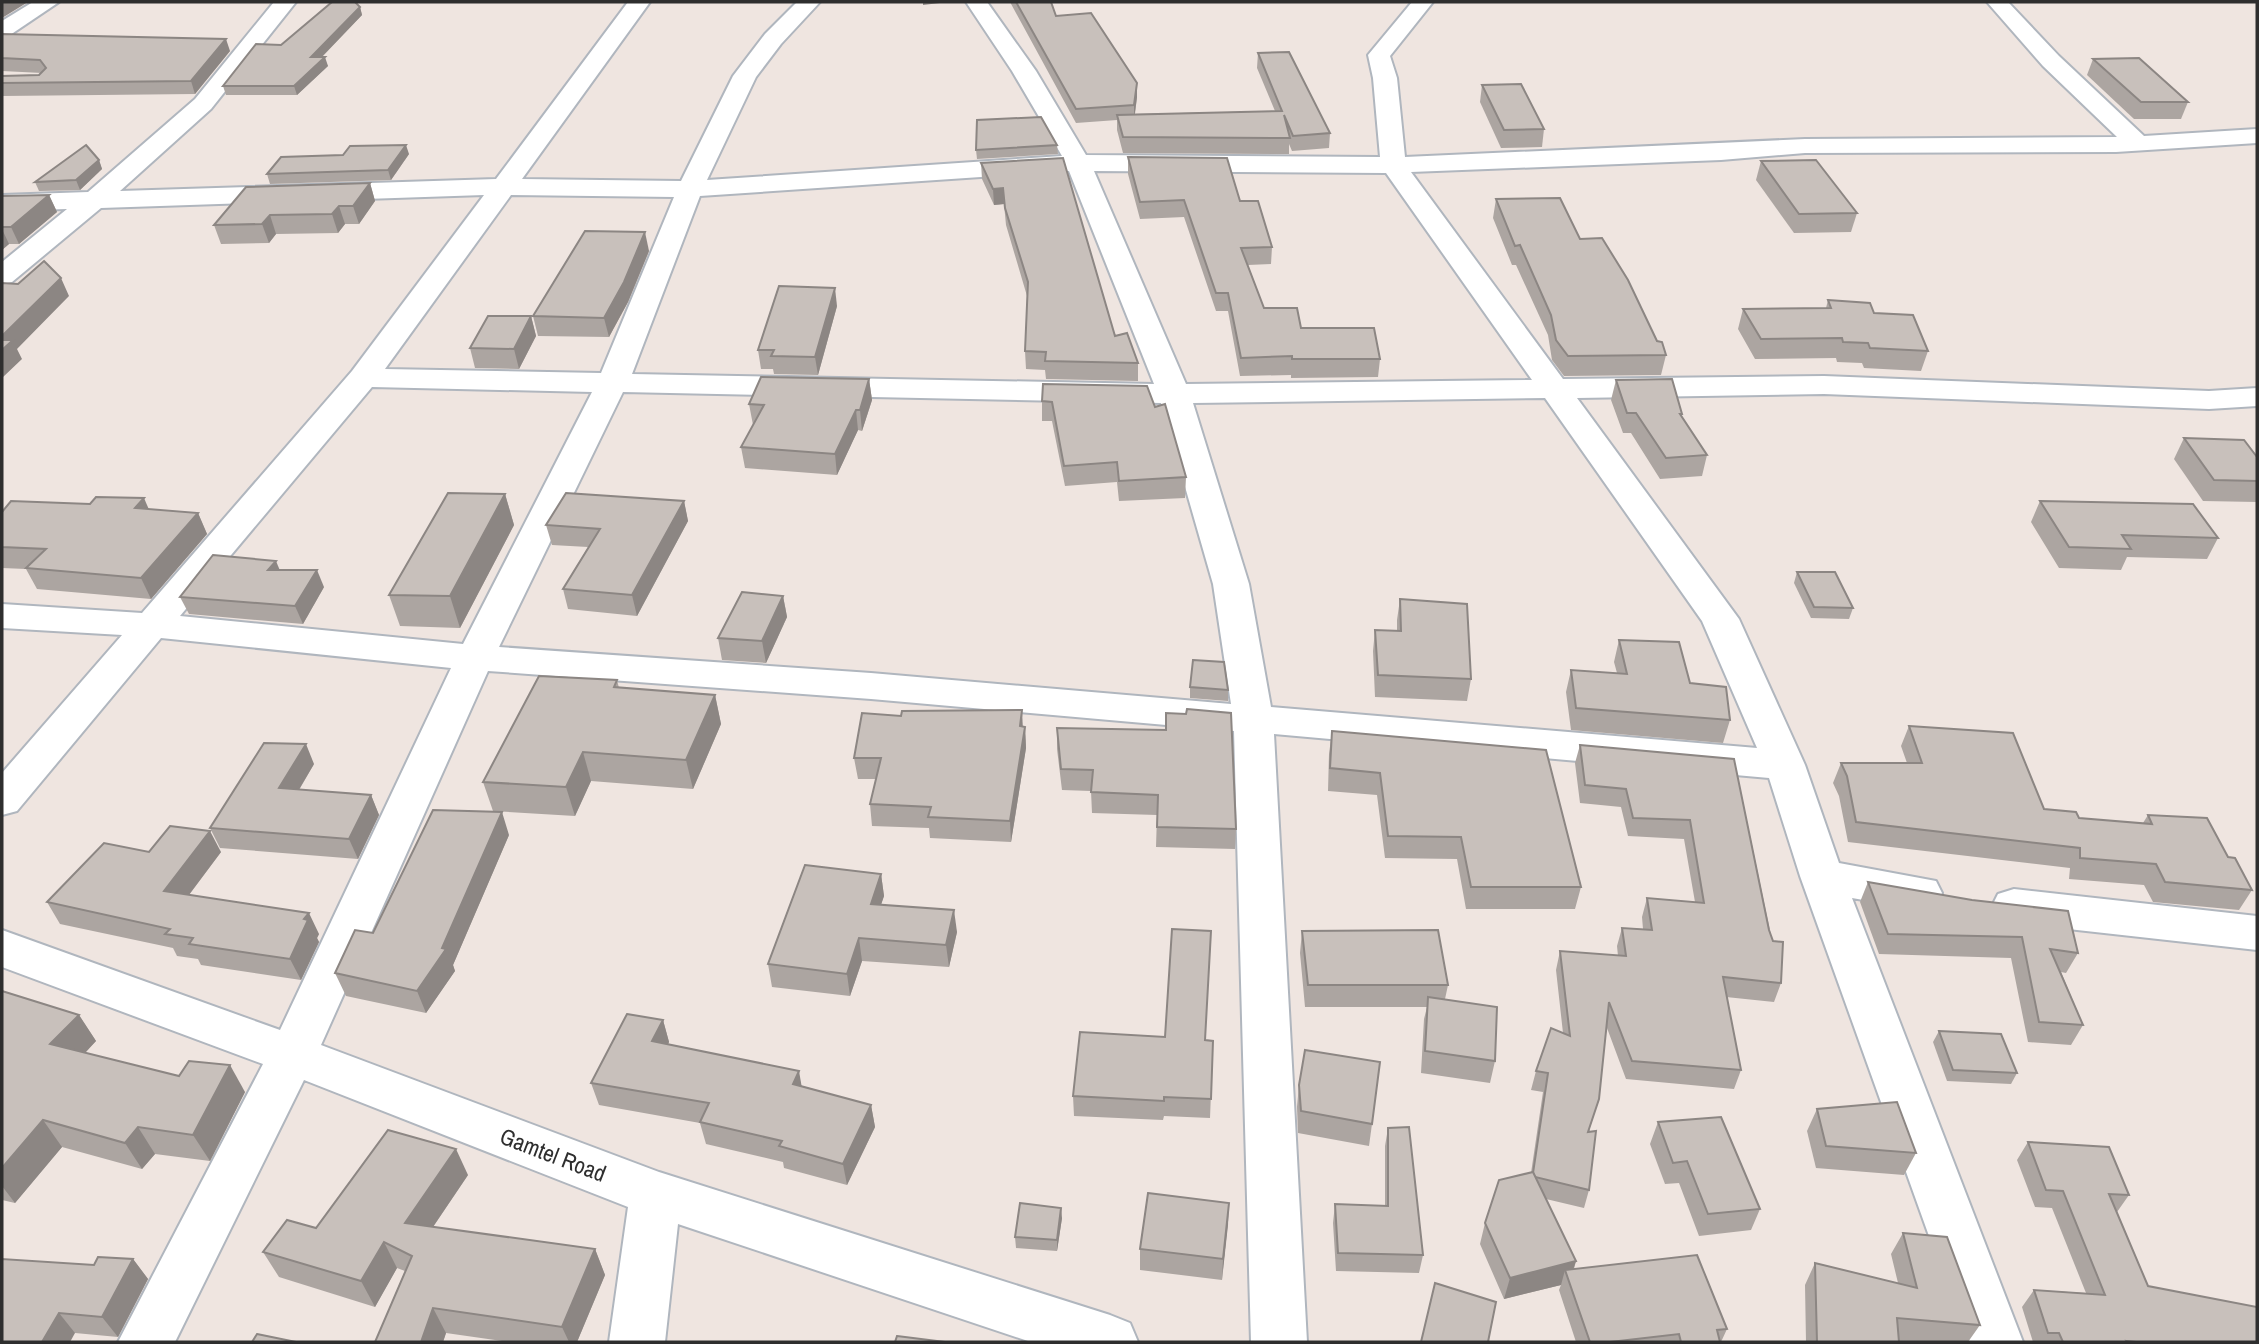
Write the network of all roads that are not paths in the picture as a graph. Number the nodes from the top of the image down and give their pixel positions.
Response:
1 (48, 2) edge
2 (285, 2) edge
3 (639, 2) edge
4 (809, 2) edge
5 (976, 2) edge
6 (1422, 2) edge
7 (1997, 2) edge
8 (2, 30) edge
9 (2257, 136) edge
10 (2138, 144) junction
11 (1078, 163) junction
12 (1393, 165) junction
13 (502, 187) junction
14 (690, 189) junction
15 (97, 198) junction
16 (2, 203) edge
17 (2, 276) edge
18 (363, 378) junction
19 (613, 382) junction
20 (1556, 388) junction
21 (1174, 394) junction
22 (2256, 399) edge
23 (2, 616) edge
24 (151, 625) junction
25 (475, 658) junction
26 (1253, 717) junction
27 (1785, 765) junction
28 (2, 800) edge
29 (1822, 876) junction
30 (2257, 933) edge
31 (2, 948) edge
32 (292, 1055) junction
33 (656, 1194) junction
34 (146, 1342) edge
35 (637, 1342) edge
36 (1110, 1342) edge
37 (1279, 1342) edge
38 (1995, 1342) edge

1 - 8 street
2 - 15 street
3 - 13 street
4 - 14 street
5 - 11 street
6 - 12 street
7 - 10 street
9 - 10 street
10 - 12 street
11 - 12 street
11 - 14 street
11 - 21 street
12 - 20 street
13 - 14 street
13 - 15 street
13 - 18 street
14 - 19 street
15 - 16 street
15 - 17 street
18 - 19 street
18 - 24 street
19 - 21 street
19 - 25 street
20 - 21 street
20 - 22 street
20 - 27 street
21 - 26 street
23 - 24 street
24 - 25 street
24 - 28 street
25 - 26 street
25 - 32 street
26 - 27 street
26 - 37 street
27 - 29 street
29 - 30 street
29 - 38 street
31 - 32 street, Gamtel Road
32 - 33 street, Gamtel Road
32 - 34 street
33 - 35 street
33 - 36 street, Gamtel Road

